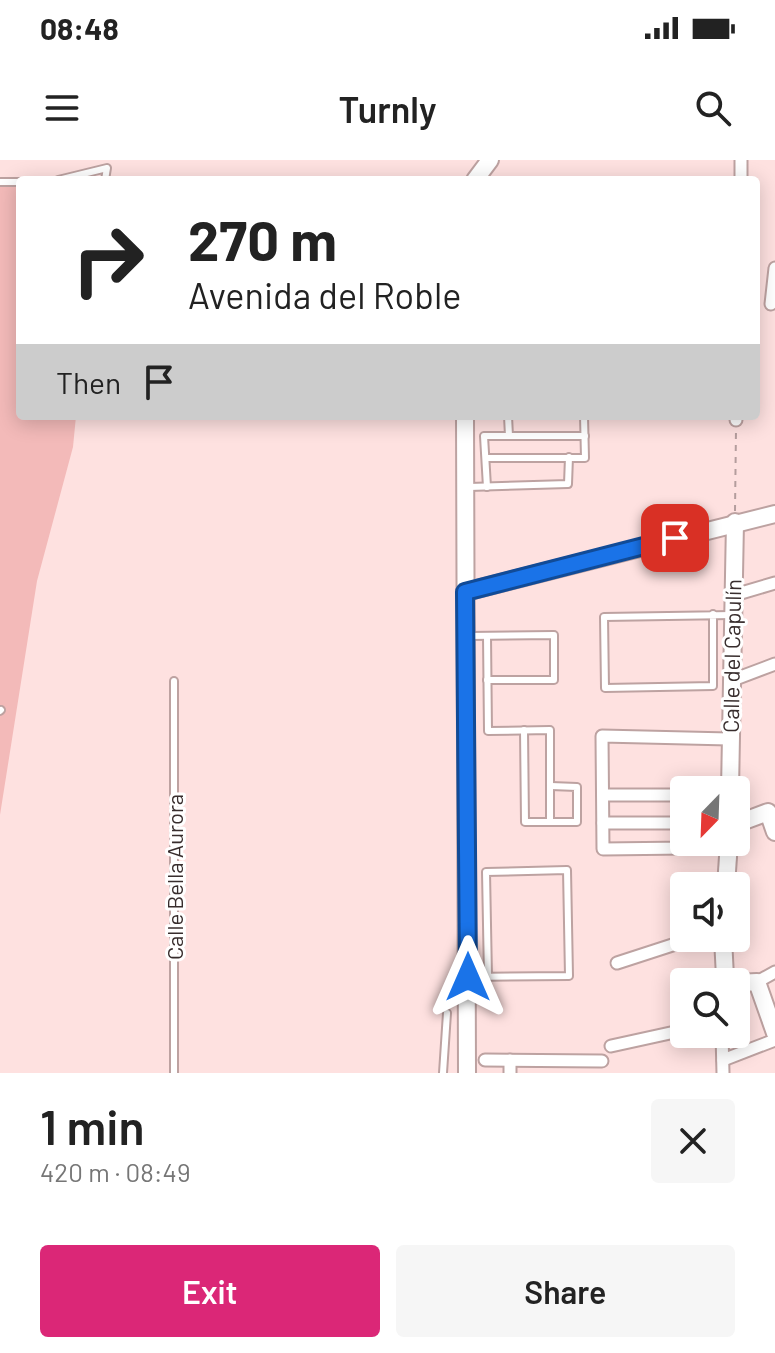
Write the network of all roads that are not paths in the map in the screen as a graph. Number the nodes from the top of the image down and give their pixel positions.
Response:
1 (108, 164) edge
2 (70, 176) edge
3 (775, 268) edge
4 (773, 304) edge
5 (465, 420) edge
6 (508, 420) edge
7 (584, 420) edge
8 (509, 436) junction
9 (585, 436) junction
10 (569, 457) junction
11 (486, 458) junction
12 (465, 487) junction
13 (487, 487) junction
14 (775, 514) edge
15 (735, 522) junction
16 (775, 583) edge
17 (465, 592) junction
18 (731, 596) junction
19 (713, 614) junction
20 (732, 615) junction
21 (466, 636) junction
22 (487, 636) junction
23 (775, 664) edge
24 (487, 680) junction
25 (174, 681) dead end
26 (730, 681) junction
27 (524, 730) junction
28 (729, 739) junction
29 (730, 776) edge
30 (551, 786) junction
31 (603, 795) junction
32 (670, 795) edge
33 (772, 810) edge
34 (750, 819) edge
35 (550, 822) junction
36 (603, 823) junction
37 (670, 823) edge
38 (775, 832) edge
39 (670, 848) edge
40 (670, 946) edge
41 (617, 963) dead end
42 (775, 972) edge
43 (468, 977) junction
44 (488, 977) junction
45 (750, 982) edge
46 (757, 982) junction
47 (447, 1013) dead end
48 (670, 1033) edge
49 (775, 1033) edge
50 (775, 1040) edge
51 (611, 1046) dead end
52 (723, 1048) edge
53 (485, 1060) dead end
54 (510, 1060) junction
55 (723, 1060) junction
56 (602, 1061) dead end
57 (571, 1067) edge
58 (174, 1073) edge
59 (443, 1073) edge
60 (467, 1073) edge
61 (510, 1073) edge
62 (723, 1073) edge

1 - 2 lane
3 - 4 street
5 - 12 street
6 - 8 lane
7 - 9 lane
8 - 9 lane
8 - 11 lane
9 - 10 lane
10 - 11 lane
10 - 13 lane
11 - 13 lane
12 - 13 lane
12 - 17 street
14 - 15 street
15 - 17 street
15 - 18 street, Calle del Capulín
16 - 18 street
17 - 21 street
18 - 20 street, Calle del Capulín
19 - 19 lane
19 - 20 lane
20 - 26 street, Calle del Capulín
21 - 22 lane
21 - 43 street
22 - 24 lane
22 - 24 lane
23 - 26 street
24 - 27 lane
25 - 58 lane, Calle Bella Aurora
26 - 28 street, Calle del Capulín
27 - 30 lane
27 - 35 lane
28 - 29 street, Calle del Capulín
28 - 31 street
30 - 35 lane
30 - 35 lane
31 - 32 street
31 - 36 street
33 - 34 street
33 - 38 street
36 - 37 street
36 - 39 street
40 - 41 street
42 - 46 street
43 - 44 lane
43 - 60 street
44 - 44 lane
45 - 46 street
46 - 49 street
47 - 59 lane
48 - 51 street
50 - 55 street
52 - 55 street
53 - 54 street
54 - 57 street
54 - 61 street
55 - 62 street
56 - 57 street

